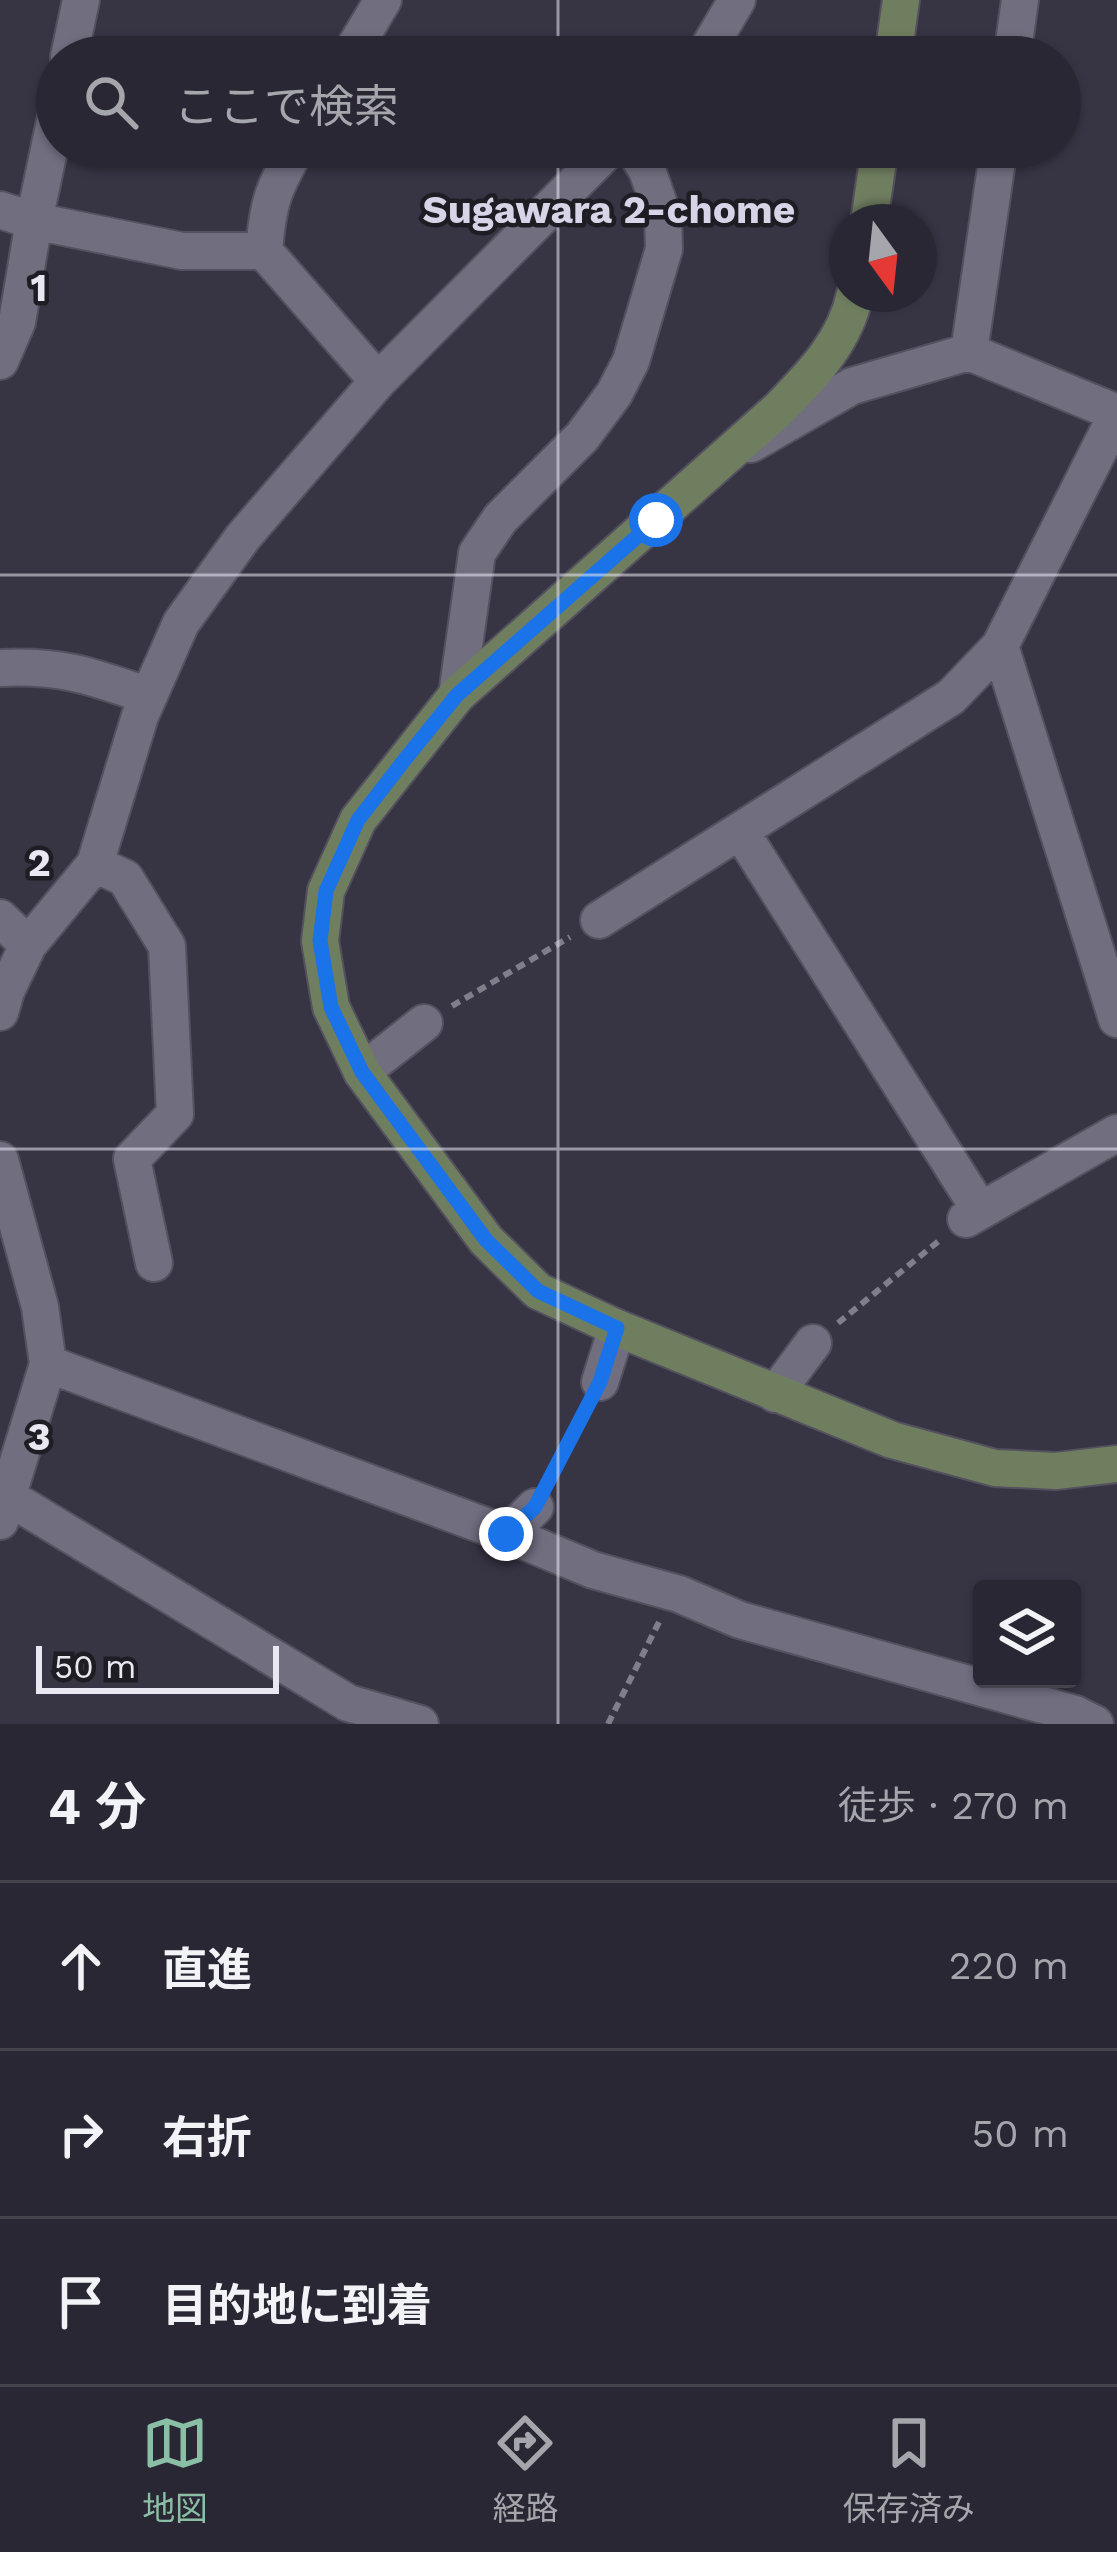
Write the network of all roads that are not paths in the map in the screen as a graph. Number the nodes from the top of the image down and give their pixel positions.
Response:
1 (81, 0) edge
2 (383, 0) edge
3 (736, 0) edge
4 (901, 0) edge
5 (1020, 0) edge
6 (73, 36) edge
7 (362, 36) edge
8 (715, 36) edge
9 (895, 36) edge
10 (1015, 36) edge
11 (36, 166) edge
12 (285, 168) edge
13 (590, 168) edge
14 (646, 168) edge
15 (877, 168) edge
16 (996, 168) edge
17 (872, 204) edge
18 (17, 215) edge
19 (264, 251) junction
20 (850, 312) edge
21 (969, 352) junction
22 (0, 361) edge
23 (378, 381) junction
24 (1117, 413) edge
25 (722, 461) junction
26 (1000, 646) junction
27 (0, 668) edge
28 (457, 695) junction
29 (149, 696) junction
30 (741, 832) junction
31 (95, 865) junction
32 (0, 918) edge
33 (598, 920) road end
34 (28, 945) junction
35 (0, 1012) edge
36 (1117, 1019) edge
37 (424, 1023) road end
38 (362, 1072) junction
39 (1117, 1133) edge
40 (0, 1160) edge
41 (154, 1263) dead end
42 (617, 1328) junction
43 (813, 1343) road end
44 (48, 1364) junction
45 (600, 1382) road end
46 (775, 1394) junction
47 (1117, 1463) edge
48 (3, 1503) edge
49 (535, 1507) road end
50 (506, 1534) junction
51 (420, 1724) edge
52 (1095, 1724) edge

1 - 6 street
2 - 7 street
3 - 8 street
4 - 9 street
5 - 10 street
11 - 18 street
12 - 19 street
13 - 23 street
14 - 28 street
15 - 17 street
16 - 21 street
18 - 19 street
18 - 22 street
19 - 23 street
20 - 25 street
21 - 24 street
21 - 25 street
23 - 29 street
24 - 26 street
25 - 28 street
26 - 30 street
26 - 36 street
27 - 29 street
28 - 38 street
29 - 31 street
30 - 33 street
30 - 39 street
31 - 34 street
31 - 41 street
32 - 34 street
34 - 35 street
37 - 38 street
38 - 42 street
40 - 44 street
42 - 45 street
42 - 46 street
43 - 46 street
44 - 48 street
44 - 50 street
46 - 47 street
48 - 51 street
49 - 50 street
50 - 52 street

